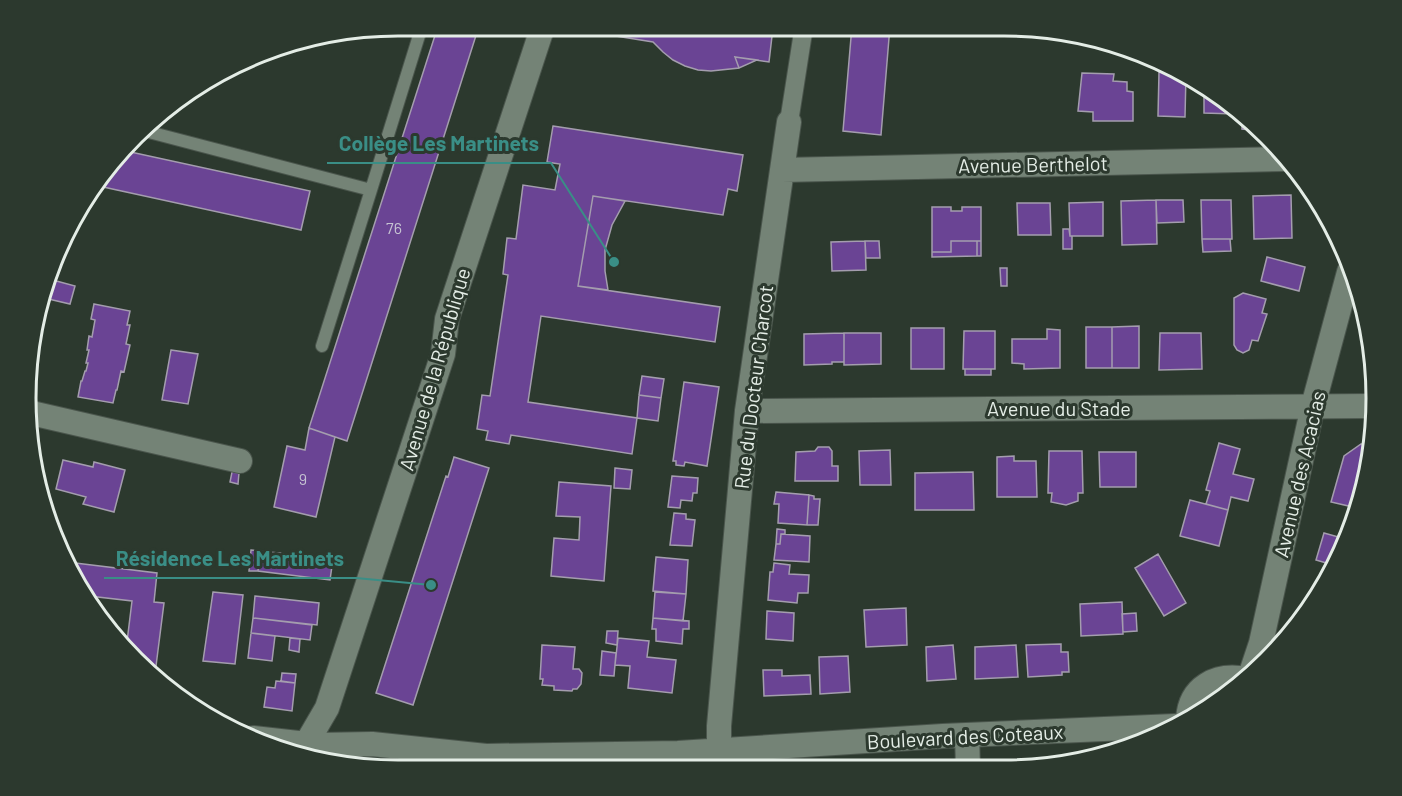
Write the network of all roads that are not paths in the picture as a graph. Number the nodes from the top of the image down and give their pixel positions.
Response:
1 (419, 36) edge
2 (540, 36) edge
3 (802, 36) edge
4 (789, 122) joint
5 (152, 133) edge
6 (1276, 159) edge
7 (782, 170) junction
8 (371, 190) junction
9 (1347, 281) edge
10 (322, 346) dead end
11 (1313, 406) junction
12 (1366, 406) edge
13 (747, 411) junction
14 (37, 413) edge
15 (240, 461) dead end
16 (1256, 658) edge
17 (1234, 677) edge
18 (1188, 710) edge
19 (1155, 727) edge
20 (967, 735) junction
21 (307, 749) edge
22 (314, 750) edge
23 (718, 750) junction
24 (968, 760) edge

1 - 8 lane
2 - 21 street, Avenue de la République
3 - 4 street, Rue du Docteur Charcot
4 - 7 street, Rue du Docteur Charcot
5 - 8 lane
6 - 7 street, Avenue Berthelot
7 - 13 street, Rue du Docteur Charcot
8 - 10 lane
9 - 11 street, Avenue des Acacias
11 - 12 street, Avenue du Stade
11 - 13 street, Avenue du Stade
11 - 16 street, Avenue des Acacias
13 - 23 street, Rue du Docteur Charcot
14 - 15 street
17 - 18 street
19 - 20 street, Boulevard des Coteaux
20 - 23 street, Boulevard des Coteaux
20 - 24 street
22 - 23 street, Boulevard des Coteaux

